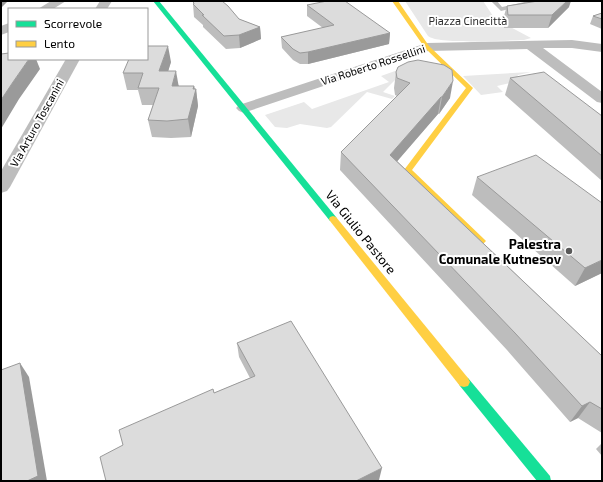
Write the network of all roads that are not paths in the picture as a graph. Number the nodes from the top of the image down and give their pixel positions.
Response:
1 (60, 1) edge
2 (156, 1) edge
3 (395, 1) edge
4 (494, 1) edge
5 (537, 1) edge
6 (46, 8) edge
7 (530, 45) junction
8 (427, 47) junction
9 (602, 48) edge
10 (72, 60) edge
11 (602, 99) edge
12 (244, 108) junction
13 (1, 187) edge
14 (487, 247) edge
15 (545, 481) edge

1 - 6 street
2 - 12 street, Via Giulio Pastore
3 - 8 street
4 - 5 lane
7 - 8 street, Via Roberto Rossellini
7 - 9 street, Via Roberto Rossellini
7 - 11 street
8 - 12 street, Via Roberto Rossellini
8 - 14 street
10 - 13 street, Via Arturo Toscanini
12 - 15 street, Via Giulio Pastore

